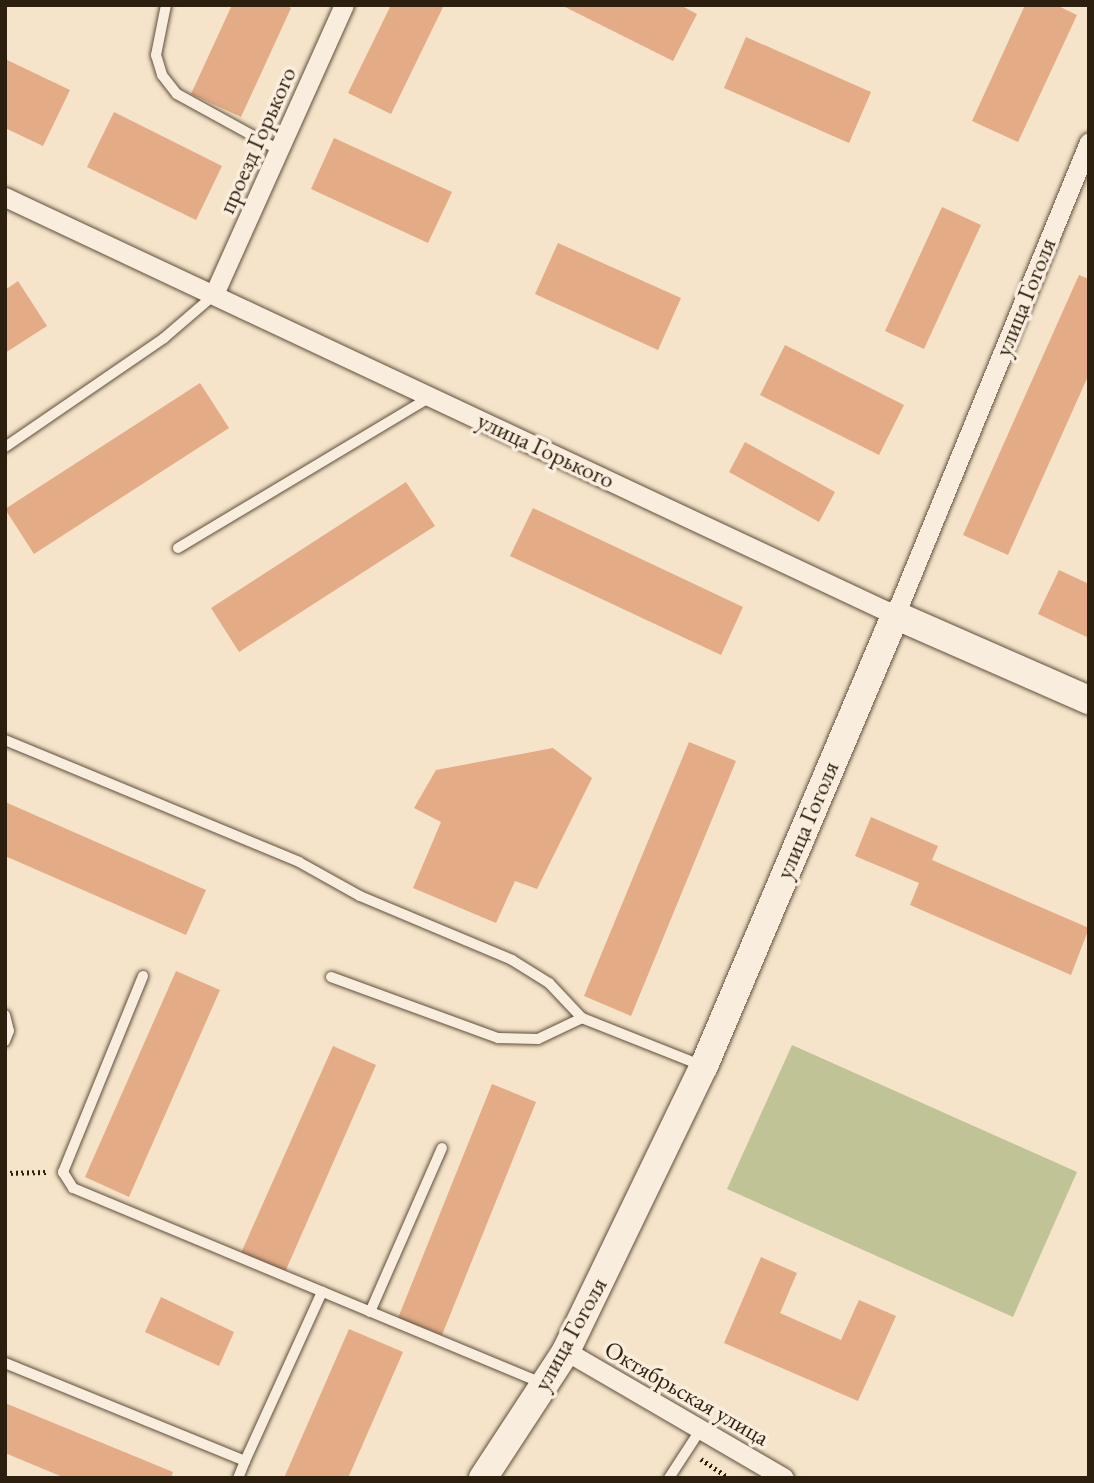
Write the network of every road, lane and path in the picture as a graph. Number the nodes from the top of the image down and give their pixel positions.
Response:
1 (166, 5) edge
2 (344, 5) edge
3 (1089, 142) edge
4 (279, 150) junction
5 (5, 197) edge
6 (214, 294) junction
7 (431, 396) junction
8 (5, 447) edge
9 (178, 548) dead end
10 (895, 615) junction
11 (1089, 700) edge
12 (5, 740) edge
13 (143, 976) dead end
14 (331, 977) dead end
15 (5, 1015) edge
16 (582, 1018) junction
17 (5, 1041) edge
18 (704, 1066) junction
19 (442, 1148) dead end
20 (5, 1172) edge
21 (64, 1172) junction
22 (322, 1292) junction
23 (370, 1312) junction
24 (566, 1351) junction
25 (5, 1363) edge
26 (544, 1384) junction
27 (701, 1429) junction
28 (687, 1451) junction
29 (244, 1461) junction
30 (238, 1478) edge
31 (483, 1478) edge
32 (668, 1478) edge
33 (729, 1478) edge
34 (784, 1478) edge

1 - 4 lane
2 - 4 street, проезд Горького
3 - 10 street, улица Гоголя
4 - 6 street, проезд Горького
5 - 6 street, улица Горького
6 - 7 street, улица Горького
6 - 8 lane
7 - 9 lane
7 - 10 street, улица Горького
10 - 11 street, улица Горького
10 - 18 street, улица Гоголя
12 - 16 lane
13 - 21 lane
14 - 16 lane
15 - 17 lane
16 - 18 lane
18 - 24 street, улица Гоголя
19 - 23 lane
20 - 21 path
21 - 22 lane
22 - 23 lane
22 - 29 lane
23 - 26 lane
24 - 26 street, улица Гоголя
24 - 27 street, Октябрьская улица
25 - 29 lane
26 - 31 street, улица Гоголя
27 - 28 lane
27 - 34 street, Октябрьская улица
28 - 32 lane
28 - 33 path
29 - 30 lane

